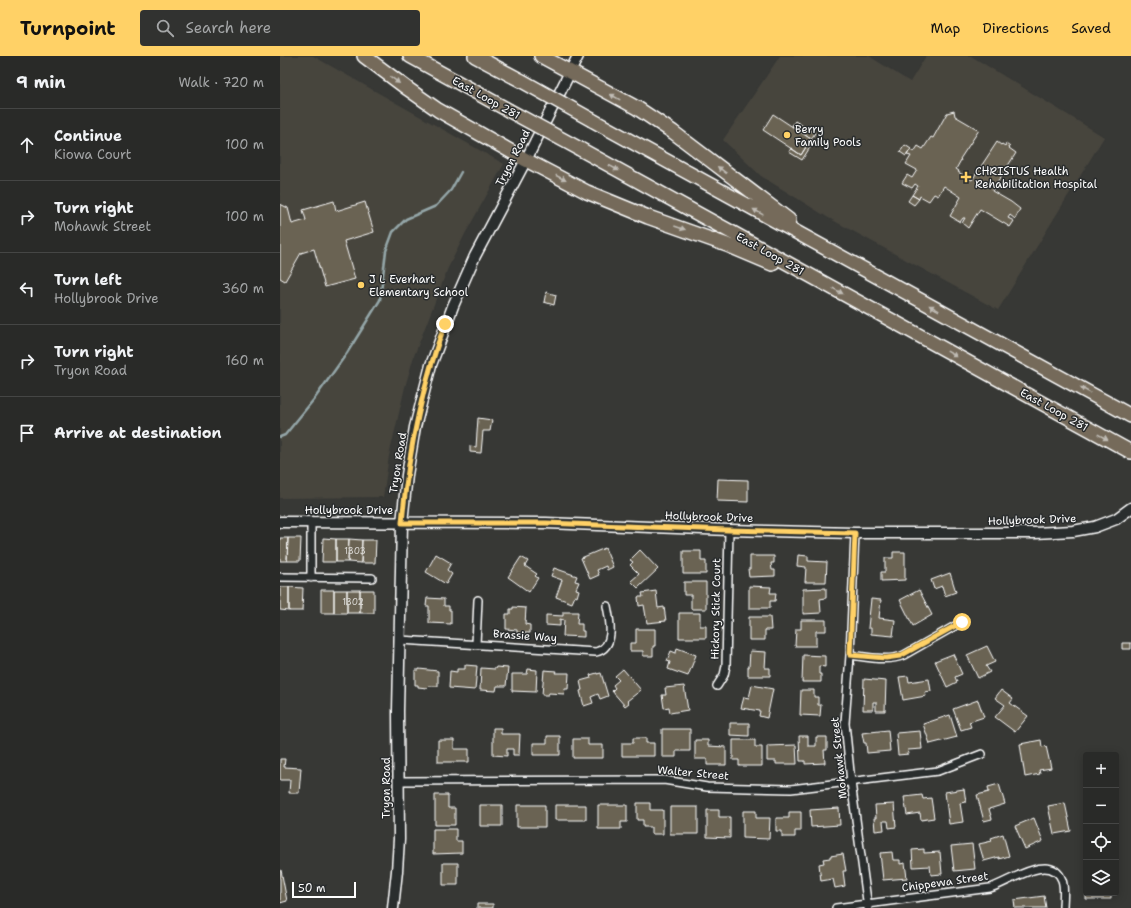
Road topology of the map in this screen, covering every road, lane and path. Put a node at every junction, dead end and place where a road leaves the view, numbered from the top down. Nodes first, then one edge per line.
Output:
1 (364, 56) edge
2 (410, 56) edge
3 (475, 56) edge
4 (541, 56) edge
5 (578, 56) edge
6 (570, 72) junction
7 (526, 160) junction
8 (832, 252) junction
9 (820, 281) junction
10 (1131, 416) edge
11 (1131, 452) edge
12 (1131, 508) edge
13 (280, 522) edge
14 (311, 522) junction
15 (402, 523) junction
16 (728, 530) junction
17 (855, 533) junction
18 (280, 577) edge
19 (311, 578) junction
20 (372, 578) dead end
21 (478, 600) dead end
22 (607, 606) dead end
23 (962, 622) dead end
24 (400, 640) junction
25 (476, 644) junction
26 (850, 655) junction
27 (717, 686) dead end
28 (982, 754) dead end
29 (398, 781) junction
30 (851, 782) junction
31 (868, 906) edge
32 (393, 908) edge
33 (836, 908) edge
34 (1063, 908) edge

1 -> 7 highway
2 -> 9 highway, East Loop 281, bridge
8 -> 3 highway, bridge
4 - 6 highway
5 - 6 street, Tryon Road
6 - 7 street, Tryon Road
8 -> 6 highway
7 -> 9 highway
7 - 15 street, Tryon Road
10 -> 8 highway
9 -> 11 highway, East Loop 281
12 - 17 street, Hollybrook Drive
13 - 14 street, Hollybrook Drive
14 - 15 street, Hollybrook Drive
14 - 19 street
15 - 16 street, Hollybrook Drive
15 - 24 street, Tryon Road
16 - 17 street, Hollybrook Drive
16 - 27 street, Hickory Stick Court
17 - 26 street, Mohawk Street
18 - 19 street
19 - 20 street
21 - 25 street
22 - 25 street, Brassie Way
23 - 26 street
24 - 25 street, Brassie Way
24 - 29 street, Tryon Road
26 - 30 street, Mohawk Street
28 - 30 street, Walter Street
29 - 30 street, Walter Street
29 - 32 street, Tryon Road
30 - 31 street, Mohawk Street
31 - 33 street, Chippewa Street
31 - 34 street, Chippewa Street

